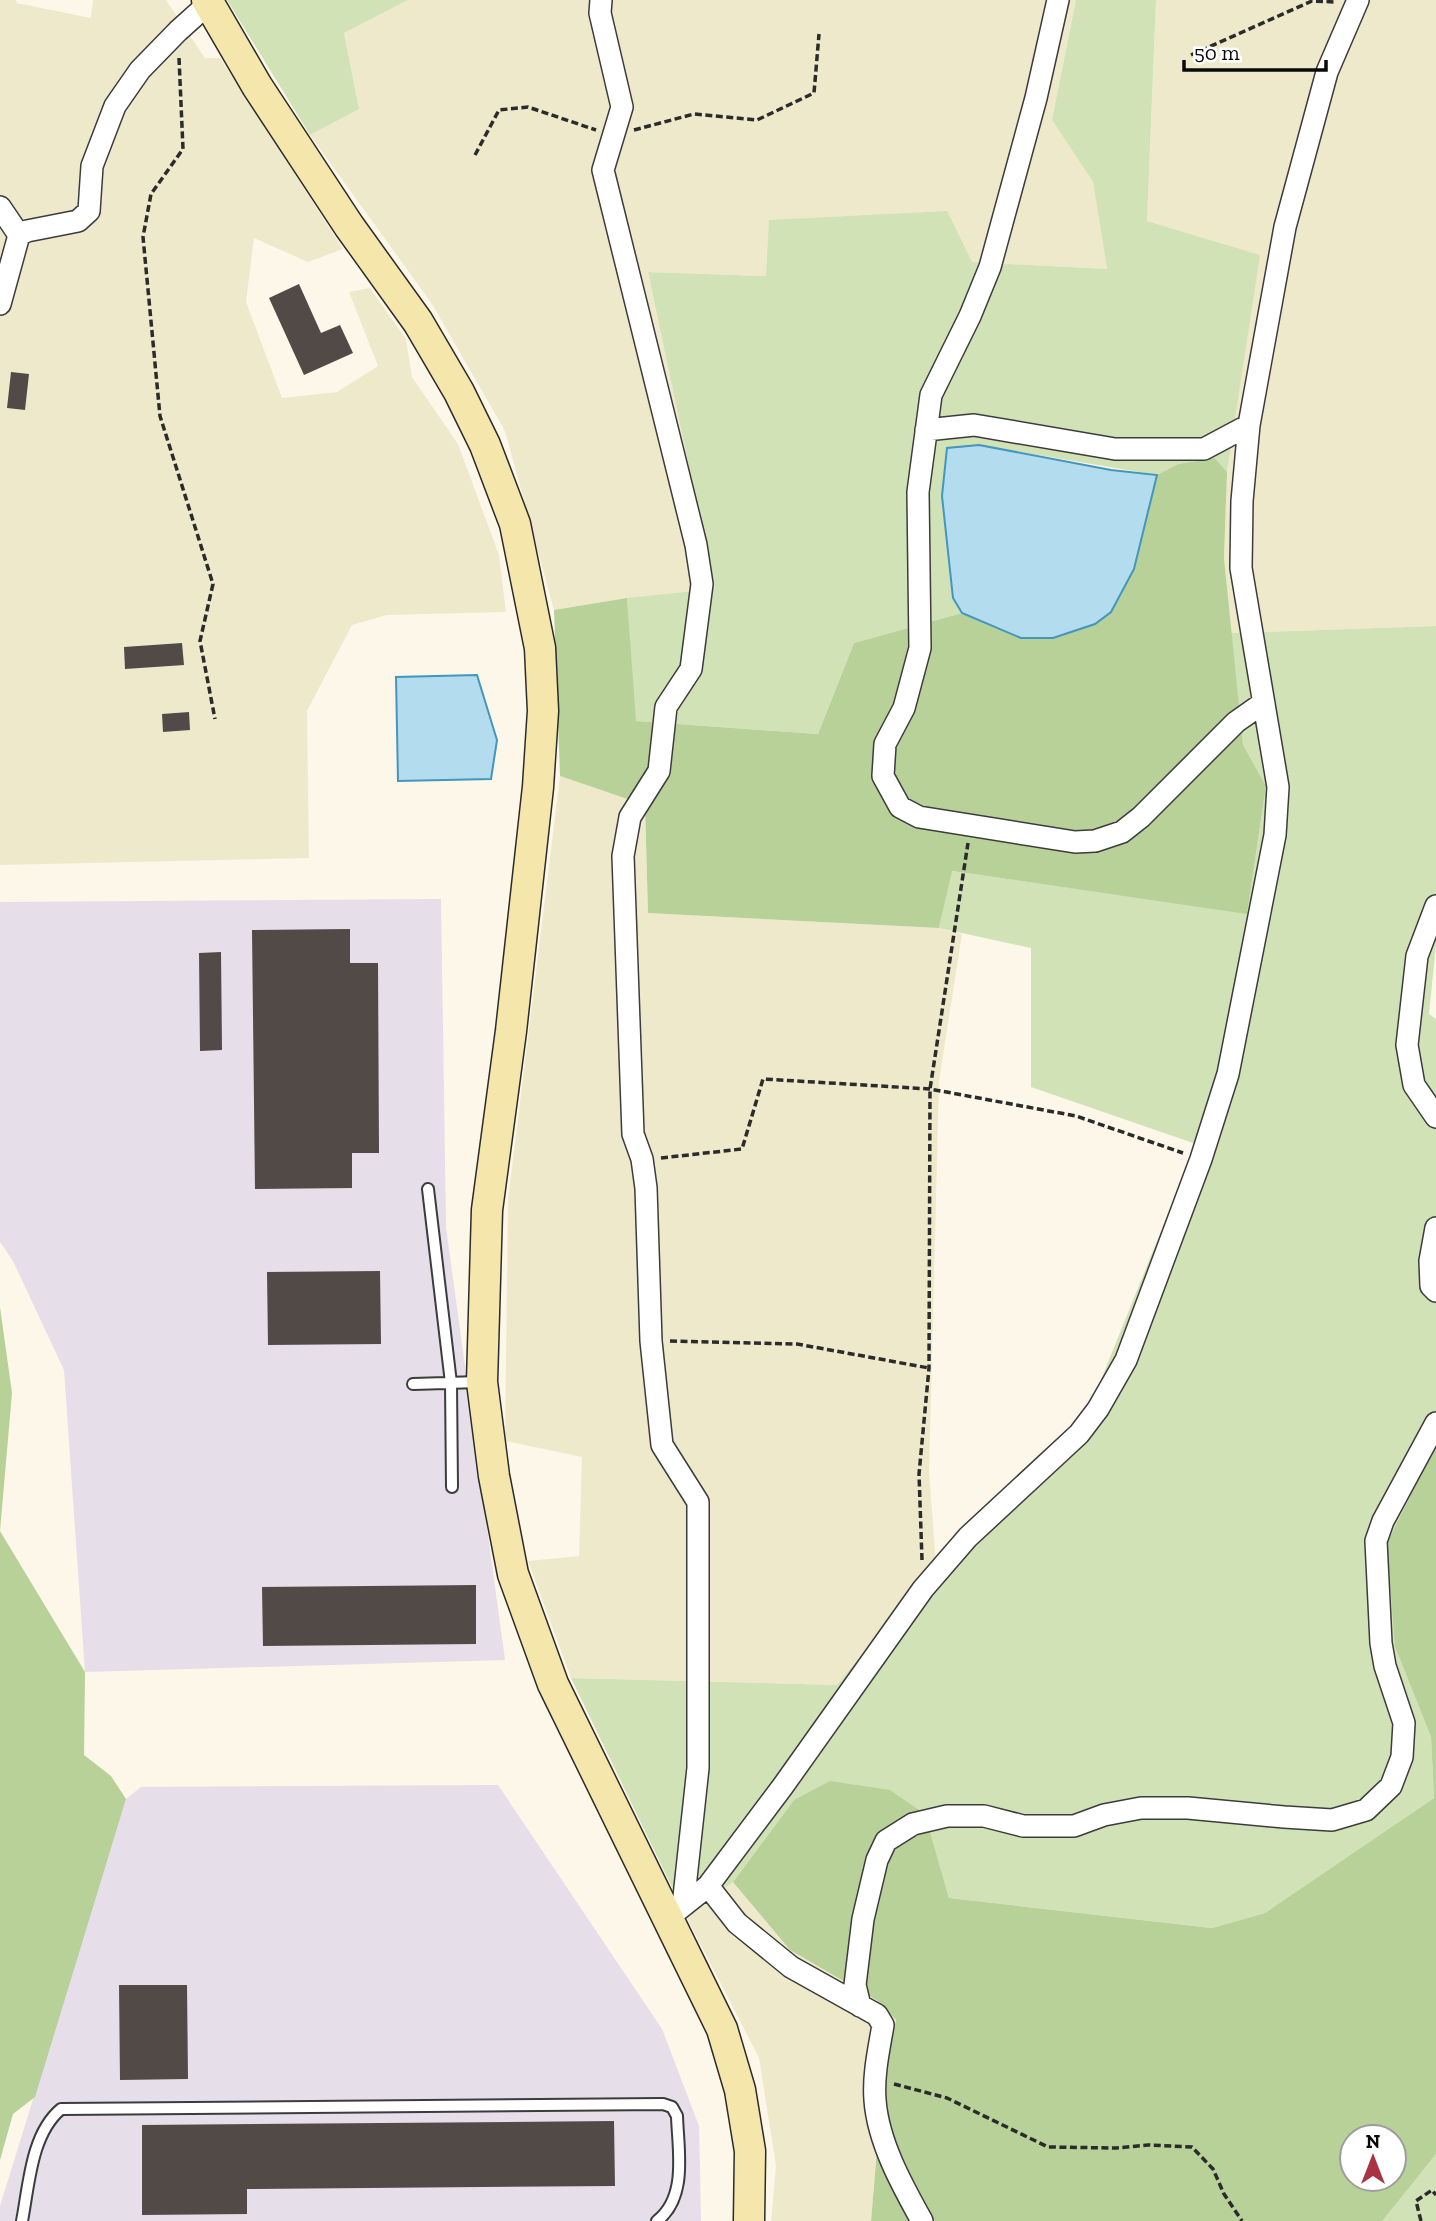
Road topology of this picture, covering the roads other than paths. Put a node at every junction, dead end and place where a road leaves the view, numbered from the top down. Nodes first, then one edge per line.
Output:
1 (601, 0) edge
2 (1058, 0) edge
3 (208, 2) edge
4 (1357, 2) edge
5 (0, 207) edge
6 (19, 235) junction
7 (0, 304) edge
8 (1249, 425) junction
9 (926, 430) junction
10 (1263, 703) junction
11 (1436, 905) edge
12 (1436, 1117) edge
13 (428, 1189) dead end
14 (1436, 1228) edge
15 (1436, 1291) edge
16 (482, 1382) junction
17 (451, 1383) junction
18 (413, 1384) dead end
19 (1436, 1423) edge
20 (452, 1487) dead end
21 (708, 1886) junction
22 (676, 1912) junction
23 (860, 2006) junction
24 (22, 2221) edge
25 (657, 2221) edge
26 (749, 2221) edge
27 (922, 2221) edge

1 - 22 street
2 - 9 street
3 - 6 street
3 - 16 street
4 - 8 street
5 - 6 street
6 - 7 street
8 - 9 street
8 - 10 street
9 - 10 street
10 - 21 street
11 - 12 street
13 - 17 lane
14 - 15 street
16 - 17 lane
16 - 22 street
17 - 18 lane
17 - 20 lane
19 - 23 street
21 - 22 street
21 - 23 street
22 - 26 street
23 - 27 street
24 - 25 lane

